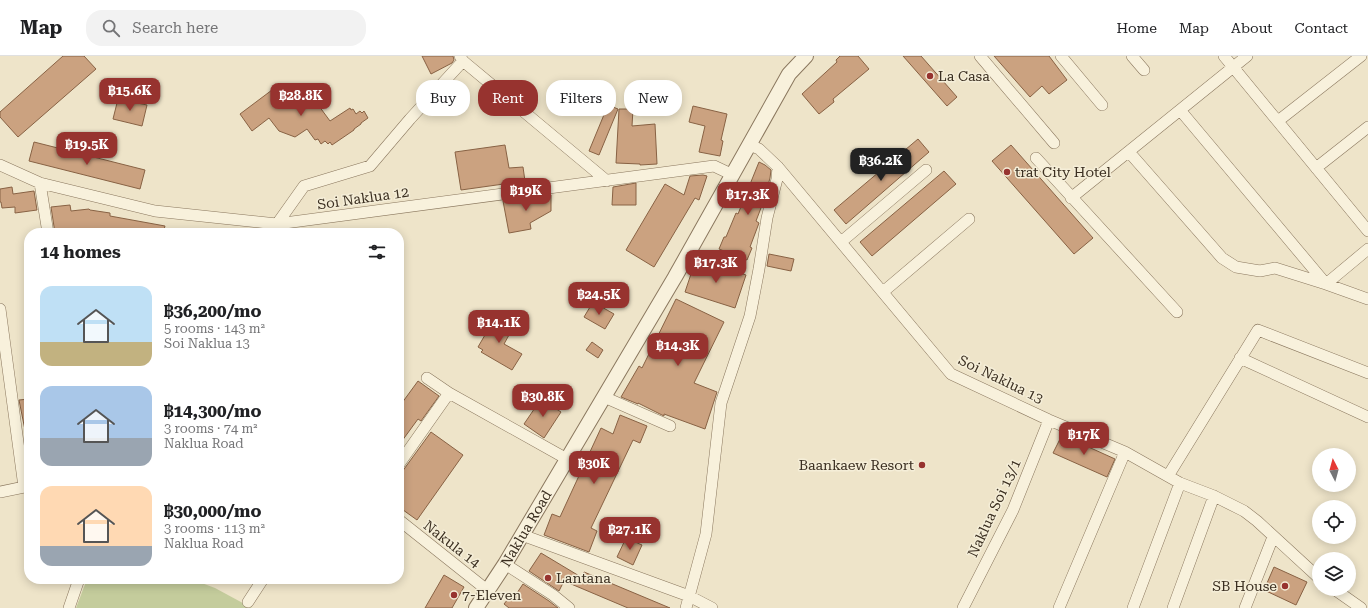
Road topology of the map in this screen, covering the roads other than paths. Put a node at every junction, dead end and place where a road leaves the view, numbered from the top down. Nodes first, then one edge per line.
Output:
1 (806, 56) edge
2 (980, 56) edge
3 (1061, 56) edge
4 (1132, 56) edge
5 (1224, 56) edge
6 (1247, 56) edge
7 (1361, 56) edge
8 (462, 59) edge
9 (1234, 67) junction
10 (1144, 70) dead end
11 (1102, 105) dead end
12 (1180, 110) junction
13 (1278, 121) junction
14 (1368, 127) edge
15 (1054, 143) dead end
16 (750, 145) junction
17 (1129, 152) junction
18 (1036, 158) dead end
19 (0, 165) edge
20 (778, 167) junction
21 (1316, 168) junction
22 (926, 170) dead end
23 (733, 175) junction
24 (607, 181) junction
25 (40, 183) junction
26 (1071, 198) junction
27 (969, 219) dead end
28 (47, 228) edge
29 (270, 228) edge
30 (278, 228) edge
31 (284, 228) edge
32 (1368, 231) edge
33 (841, 242) junction
34 (1368, 249) edge
35 (1326, 284) junction
36 (883, 292) junction
37 (1368, 299) edge
38 (0, 309) edge
39 (1177, 312) dead end
40 (1240, 358) junction
41 (1368, 373) edge
42 (427, 378) dead end
43 (449, 393) junction
44 (604, 397) junction
45 (1367, 415) edge
46 (1049, 420) junction
47 (670, 426) dead end
48 (1125, 452) junction
49 (404, 457) edge
50 (567, 459) junction
51 (24, 473) edge
52 (1168, 476) junction
53 (1180, 483) junction
54 (24, 487) edge
55 (0, 492) edge
56 (1214, 496) junction
57 (404, 524) edge
58 (522, 535) junction
59 (1274, 537) junction
60 (505, 564) junction
61 (1312, 572) edge
62 (77, 584) edge
63 (260, 584) edge
64 (487, 590) junction
65 (689, 596) junction
66 (1344, 596) edge
67 (248, 602) dead end
68 (69, 608) edge
69 (476, 608) edge
70 (569, 608) edge
71 (686, 608) edge
72 (712, 608) edge
73 (963, 608) edge
74 (1059, 608) edge
75 (1133, 608) edge
76 (1173, 608) edge
77 (1245, 608) edge
78 (1361, 608) edge

1 - 16 street, Naklua Road
2 - 15 street
3 - 11 street
4 - 10 street
5 - 9 street
6 - 9 street
7 - 13 street
8 - 24 street
8 - 30 street
9 - 12 street
9 - 13 street
12 - 17 street
12 - 35 street
13 - 21 street
14 - 21 street
16 - 20 street, Soi Naklua 13
16 - 23 street, Naklua Road
17 - 26 street
17 - 35 street
18 - 26 street
19 - 25 street, Soi Naklua 12
20 - 33 street, Soi Naklua 13
20 - 65 street
21 - 32 street
22 - 33 street
23 - 24 street, Soi Naklua 12
23 - 44 street, Naklua Road
24 - 31 street, Soi Naklua 12
25 - 28 street
25 - 29 street, Soi Naklua 12
26 - 39 street
27 - 36 street
33 - 36 street, Soi Naklua 13
34 - 35 street
35 - 37 street
36 - 46 street, Soi Naklua 13
38 - 51 street
40 - 41 street
40 - 45 street
40 - 52 street
42 - 43 street
43 - 49 street
43 - 50 street
44 - 47 street
44 - 50 street, Naklua Road
46 - 48 street, Soi Naklua 13
46 - 73 street, Naklua Soi 13/1
48 - 52 street, Soi Naklua 13
48 - 74 street
50 - 58 street, Naklua Road
52 - 53 street, Soi Naklua 13
53 - 56 street, Soi Naklua 13
53 - 75 street
54 - 55 street
56 - 59 street, Soi Naklua 13
56 - 76 street
57 - 64 street, Nakula 14
58 - 60 street, Naklua Road
58 - 65 street
59 - 61 street, Soi Naklua 13
59 - 77 street
60 - 64 street, Naklua Road
60 - 70 street
62 - 68 street
63 - 67 street
64 - 69 street, Naklua Road
65 - 71 street
65 - 72 street
66 - 78 street

